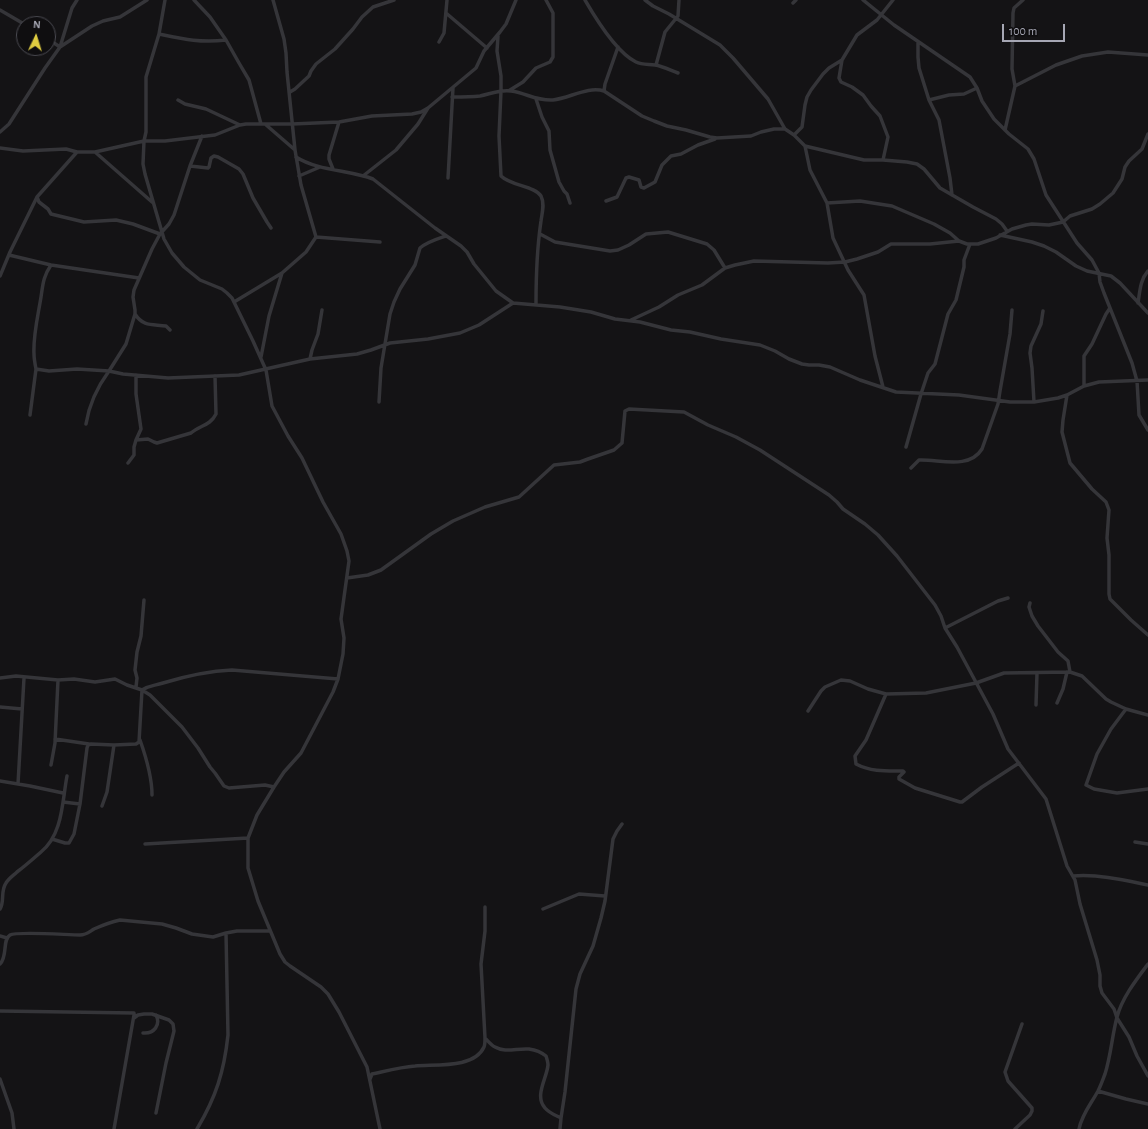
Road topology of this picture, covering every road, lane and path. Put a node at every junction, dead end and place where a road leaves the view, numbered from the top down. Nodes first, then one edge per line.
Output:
1 (77, 0) edge
2 (147, 0) edge
3 (165, 0) edge
4 (194, 0) edge
5 (273, 0) edge
6 (394, 0) edge
7 (447, 0) edge
8 (516, 0) edge
9 (546, 0) edge
10 (585, 0) edge
11 (645, 0) edge
12 (679, 0) edge
13 (863, 0) edge
14 (893, 0) edge
15 (1023, 0) edge
16 (0, 10) edge
17 (446, 13) junction
18 (881, 15) junction
19 (16, 19) edge
20 (676, 19) junction
21 (159, 34) junction
22 (498, 35) junction
23 (226, 40) junction
24 (439, 42) dead end
25 (918, 43) junction
26 (56, 45) edge
27 (60, 47) junction
28 (618, 47) junction
29 (487, 48) junction
30 (1148, 55) edge
31 (842, 60) junction
32 (656, 65) junction
33 (678, 73) dead end
34 (1015, 86) junction
35 (453, 88) junction
36 (977, 88) junction
37 (510, 90) junction
38 (501, 91) junction
39 (604, 91) junction
40 (290, 92) junction
41 (452, 97) junction
42 (536, 99) junction
43 (178, 100) dead end
44 (929, 100) junction
45 (428, 108) junction
46 (339, 122) junction
47 (263, 124) junction
48 (292, 124) junction
49 (240, 125) junction
50 (785, 129) junction
51 (1005, 130) junction
52 (0, 132) edge
53 (1148, 134) edge
54 (794, 135) junction
55 (202, 136) junction
56 (716, 138) junction
57 (144, 141) junction
58 (805, 146) junction
59 (0, 148) edge
60 (295, 150) junction
61 (78, 152) junction
62 (95, 152) junction
63 (296, 157) junction
64 (883, 160) junction
65 (190, 166) junction
66 (320, 167) junction
67 (333, 169) junction
68 (299, 176) junction
69 (363, 176) junction
70 (448, 178) dead end
71 (952, 195) junction
72 (37, 196) junction
73 (606, 201) dead end
74 (153, 203) junction
75 (570, 203) dead end
76 (827, 203) junction
77 (1062, 222) junction
78 (271, 228) dead end
79 (1007, 231) junction
80 (440, 232) junction
81 (161, 233) junction
82 (540, 234) junction
83 (1000, 235) junction
84 (446, 236) junction
85 (316, 237) junction
86 (438, 239) junction
87 (959, 241) junction
88 (380, 242) dead end
89 (970, 244) junction
90 (8, 255) junction
91 (845, 262) junction
92 (51, 265) junction
93 (725, 268) junction
94 (1148, 271) edge
95 (282, 273) junction
96 (1099, 273) junction
97 (0, 276) edge
98 (139, 278) junction
99 (234, 302) junction
100 (513, 302) junction
101 (1138, 303) junction
102 (536, 304) junction
103 (1110, 308) junction
104 (322, 310) dead end
105 (1012, 310) dead end
106 (1043, 311) dead end
107 (1148, 313) edge
108 (135, 314) junction
109 (630, 320) junction
110 (170, 330) dead end
111 (385, 344) junction
112 (261, 357) junction
113 (310, 359) junction
114 (36, 369) junction
115 (266, 370) junction
116 (109, 371) junction
117 (136, 375) junction
118 (215, 376) junction
119 (1148, 380) edge
120 (1137, 381) junction
121 (1084, 386) junction
122 (883, 387) junction
123 (921, 394) junction
124 (1067, 396) junction
125 (999, 400) junction
126 (379, 402) dead end
127 (1034, 402) junction
128 (30, 415) dead end
129 (86, 424) dead end
130 (1148, 430) edge
131 (136, 440) junction
132 (906, 447) dead end
133 (128, 464) dead end
134 (911, 468) dead end
135 (346, 578) junction
136 (1008, 598) dead end
137 (144, 600) dead end
138 (1030, 603) dead end
139 (945, 628) junction
140 (1148, 636) edge
141 (1068, 672) junction
142 (1037, 673) junction
143 (0, 678) edge
144 (24, 678) junction
145 (338, 679) junction
146 (58, 680) junction
147 (976, 683) junction
148 (136, 687) junction
149 (142, 690) junction
150 (886, 694) junction
151 (1057, 703) dead end
152 (1036, 705) dead end
153 (0, 706) edge
154 (22, 709) junction
155 (1126, 709) junction
156 (808, 712) dead end
157 (1148, 715) edge
158 (55, 739) junction
159 (140, 740) junction
160 (91, 744) junction
161 (114, 745) junction
162 (1019, 763) junction
163 (52, 765) dead end
164 (67, 776) dead end
165 (0, 781) edge
166 (18, 784) junction
167 (274, 787) junction
168 (1148, 790) edge
169 (64, 794) junction
170 (152, 795) dead end
171 (62, 802) junction
172 (80, 804) junction
173 (102, 806) dead end
174 (622, 824) dead end
175 (248, 838) junction
176 (52, 839) junction
177 (1135, 842) dead end
178 (145, 844) dead end
179 (1148, 844) edge
180 (1073, 876) junction
181 (1148, 886) edge
182 (605, 896) junction
183 (485, 907) dead end
184 (0, 909) edge
185 (543, 909) dead end
186 (270, 931) junction
187 (226, 933) junction
188 (0, 936) edge
189 (7, 938) junction
190 (0, 964) edge
191 (1148, 964) edge
192 (0, 1011) edge
193 (156, 1015) junction
194 (134, 1018) junction
195 (1117, 1018) junction
196 (1022, 1024) dead end
197 (143, 1033) dead end
198 (485, 1038) junction
199 (1148, 1076) edge
200 (0, 1079) edge
201 (370, 1080) junction
202 (1098, 1090) junction
203 (1148, 1104) edge
204 (156, 1114) dead end
205 (561, 1118) junction
206 (14, 1129) edge
207 (114, 1129) edge
208 (197, 1129) edge
209 (380, 1129) edge
210 (560, 1129) edge
211 (1015, 1129) edge
212 (1079, 1129) edge

1 - 27 street
2 - 27 street
3 - 21 street
4 - 23 street
5 - 40 street
6 - 40 street
7 - 17 street
8 - 22 street
9 - 37 street
10 - 28 street
11 - 20 street
12 - 20 street
13 - 18 street
14 - 18 street
15 - 34 street
16 - 19 street
17 - 24 street
17 - 29 street
18 - 25 street
18 - 31 street
20 - 32 street
20 - 50 street
21 - 23 street
21 - 57 street
22 - 29 street
22 - 38 street
23 - 47 street
25 - 36 street
25 - 44 street
26 - 27 street
27 - 52 street
28 - 32 street
28 - 39 street
29 - 35 street
30 - 34 street
31 - 54 street
31 - 64 street
32 - 33 street
34 - 51 street
35 - 41 street
35 - 45 street
36 - 44 street
36 - 51 street
37 - 38 street
37 - 42 street
38 - 41 street
38 - 82 street
39 - 42 street
39 - 56 street
40 - 48 street
41 - 70 street
42 - 75 street
43 - 49 street
44 - 71 street
45 - 46 street
45 - 69 street
46 - 48 street
46 - 67 street
47 - 48 street
47 - 49 street
47 - 60 street
48 - 60 street
49 - 55 street
50 - 54 street
50 - 56 street
51 - 77 street
53 - 77 street
54 - 58 street
55 - 57 street
55 - 65 street
56 - 73 street
57 - 62 street
57 - 74 street
58 - 64 street
58 - 76 street
59 - 61 street
60 - 63 street
61 - 62 street
61 - 72 street
62 - 74 street
63 - 66 street
63 - 68 street
64 - 71 street
65 - 78 street
65 - 81 street
66 - 67 street
66 - 68 street
67 - 69 street
68 - 85 street
69 - 80 street
71 - 79 street
72 - 81 street
72 - 90 street
74 - 81 street
76 - 87 street
76 - 91 street
77 - 79 street
77 - 96 street
79 - 83 street
80 - 84 street
80 - 86 street
81 - 98 street
81 - 99 street
82 - 93 street
82 - 102 street
83 - 89 street
83 - 96 street
84 - 86 street
84 - 100 street
85 - 88 street
85 - 95 street
86 - 111 street
87 - 89 street
87 - 91 street
89 - 123 street
90 - 92 street
90 - 97 street
91 - 93 street
91 - 122 street
92 - 98 street
92 - 114 street
93 - 109 street
94 - 101 street
95 - 99 street
95 - 112 street
96 - 101 street
96 - 103 street
98 - 108 street
99 - 112 street
100 - 102 street
100 - 111 street
101 - 107 street
102 - 109 street
103 - 120 street
103 - 121 street
104 - 113 street
105 - 125 street
106 - 127 street
108 - 110 street
108 - 116 street
109 - 122 street
111 - 113 street
111 - 126 street
112 - 115 street
113 - 115 street
114 - 116 street
114 - 128 street
115 - 118 street
115 - 135 street
116 - 117 street
116 - 129 street
117 - 118 street
117 - 131 street
118 - 131 street
119 - 120 street
120 - 121 street
120 - 130 street
121 - 124 street
122 - 123 street
123 - 125 street
123 - 132 street
124 - 127 street
124 - 140 street
125 - 127 street
125 - 134 street
131 - 133 street
135 - 139 street
135 - 145 street
136 - 139 street
137 - 148 street
138 - 141 street
139 - 147 street
141 - 142 street
141 - 151 street
141 - 155 street
142 - 147 street
142 - 152 street
143 - 144 street
144 - 146 street
144 - 154 street
145 - 149 street
145 - 167 street
146 - 148 street
146 - 158 street
147 - 150 street
147 - 162 street
148 - 149 street
149 - 159 street
149 - 167 street
150 - 156 street
150 - 162 street
153 - 154 street
154 - 166 street
155 - 157 street
155 - 168 street
158 - 160 street
158 - 163 street
159 - 161 street
159 - 170 street
160 - 161 street
160 - 172 street
161 - 173 street
162 - 180 street
164 - 169 street
165 - 166 street
166 - 169 street
167 - 175 street
169 - 171 street
171 - 172 street
171 - 176 street
172 - 176 street
174 - 182 street
175 - 178 street
175 - 186 street
176 - 184 street
177 - 179 street
180 - 181 street
180 - 195 street
182 - 185 street
182 - 205 street
183 - 198 street
186 - 187 street
186 - 201 street
187 - 189 street
187 - 208 street
188 - 189 street
189 - 190 street
191 - 195 street
192 - 194 street
193 - 194 street
193 - 197 street
193 - 204 street
194 - 207 street
195 - 199 street
195 - 202 street
196 - 211 street
198 - 201 street
198 - 205 street
200 - 206 street
201 - 209 street
202 - 203 street
202 - 212 street
205 - 210 street

